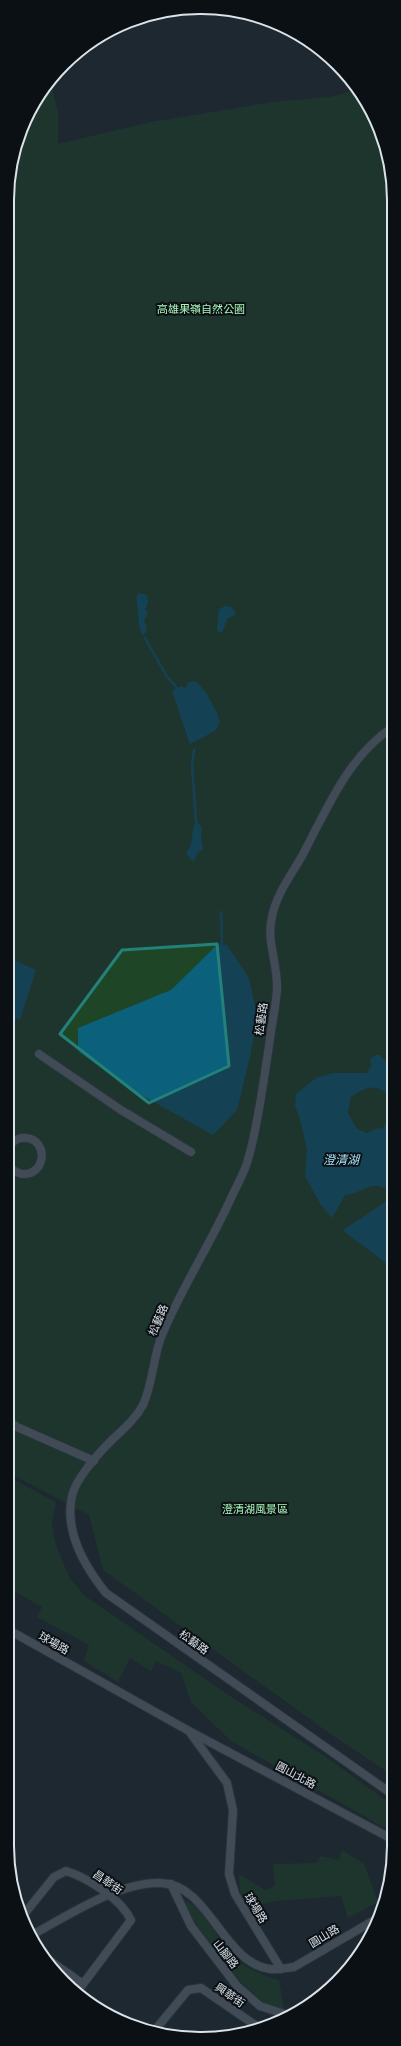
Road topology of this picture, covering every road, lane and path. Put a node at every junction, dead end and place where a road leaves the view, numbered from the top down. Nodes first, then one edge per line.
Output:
1 (387, 732) edge
2 (39, 1054) dead end
3 (14, 1140) edge
4 (190, 1152) dead end
5 (14, 1171) edge
6 (14, 1425) edge
7 (119, 1435) junction
8 (94, 1461) junction
9 (80, 1480) junction
10 (14, 1633) edge
11 (189, 1731) junction
12 (387, 1790) edge
13 (387, 1836) edge
14 (171, 1884) junction
15 (109, 1894) junction
16 (26, 1912) edge
17 (371, 1922) edge
18 (35, 1932) edge
19 (60, 1967) edge
20 (281, 1969) junction
21 (83, 1984) junction
22 (80, 1988) edge
23 (282, 2014) edge
24 (254, 2024) edge
25 (158, 2027) edge

1 - 7 street, 松藝路
2 - 4 street
3 - 5 street
6 - 8 street
7 - 8 street, 松藝路
7 - 9 street
8 - 9 street, 松藝路
9 - 12 street, 松藝路
10 - 11 street, 球場路
11 - 13 street, 圓山北路
11 - 20 street, 球場路
14 - 15 street
14 - 20 street
14 - 23 street, 山腳路
15 - 16 street, 昌華街
15 - 18 street
15 - 21 street, 昌華街
17 - 20 street, 圓山路
19 - 21 street
21 - 22 street, 昌華街
24 - 25 street, 興華街

